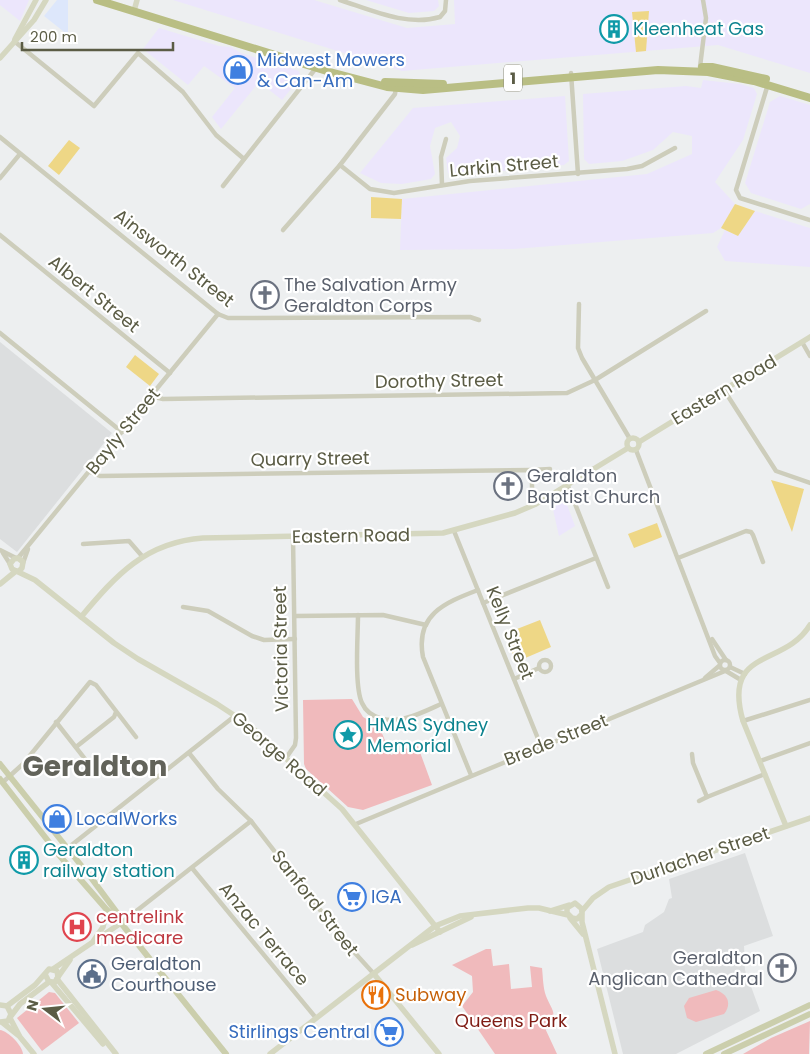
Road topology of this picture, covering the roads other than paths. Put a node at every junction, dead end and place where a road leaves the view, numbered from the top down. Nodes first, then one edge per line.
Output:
1 (36, 0) edge
2 (46, 0) edge
3 (97, 0) edge
4 (138, 0) edge
5 (340, 0) edge
6 (446, 0) edge
7 (703, 0) edge
8 (134, 11) junction
9 (14, 41) junction
10 (0, 58) edge
11 (317, 66) junction
12 (700, 67) junction
13 (571, 75) junction
14 (768, 82) junction
15 (396, 86) junction
16 (810, 93) edge
17 (810, 98) edge
18 (0, 137) edge
19 (446, 139) dead end
20 (675, 148) dead end
21 (20, 154) junction
22 (244, 159) junction
23 (340, 165) junction
24 (578, 174) junction
25 (0, 178) edge
26 (442, 185) junction
27 (222, 186) dead end
28 (810, 220) edge
29 (283, 230) dead end
30 (0, 235) edge
31 (579, 304) dead end
32 (706, 311) dead end
33 (218, 314) junction
34 (479, 320) dead end
35 (0, 333) edge
36 (810, 338) edge
37 (802, 342) junction
38 (810, 356) edge
39 (170, 373) junction
40 (595, 380) junction
41 (724, 390) junction
42 (151, 396) junction
43 (122, 432) junction
44 (630, 439) junction
45 (638, 442) junction
46 (628, 448) junction
47 (636, 450) junction
48 (550, 469) dead end
49 (532, 470) junction
50 (90, 472) junction
51 (810, 483) edge
52 (568, 486) junction
53 (536, 504) junction
54 (454, 531) junction
55 (293, 537) junction
56 (83, 544) dead end
57 (28, 548) junction
58 (2, 552) edge
59 (142, 556) junction
60 (17, 558) junction
61 (596, 558) junction
62 (678, 558) junction
63 (763, 562) dead end
64 (23, 564) junction
65 (10, 565) junction
66 (17, 571) junction
67 (36, 580) junction
68 (2, 582) edge
69 (608, 587) dead end
70 (478, 590) junction
71 (483, 603) junction
72 (183, 607) dead end
73 (358, 615) junction
74 (295, 616) junction
75 (81, 617) junction
76 (426, 624) junction
77 (810, 625) edge
78 (707, 632) junction
79 (807, 635) edge
80 (295, 639) junction
81 (726, 660) junction
82 (720, 664) junction
83 (539, 668) dead end
84 (727, 669) junction
85 (745, 674) junction
86 (514, 679) junction
87 (702, 680) junction
88 (741, 680) junction
89 (810, 700) edge
90 (441, 704) junction
91 (116, 712) junction
92 (236, 715) junction
93 (743, 721) junction
94 (56, 722) junction
95 (136, 737) dead end
96 (810, 744) edge
97 (541, 746) junction
98 (76, 747) junction
99 (189, 753) junction
100 (692, 754) dead end
101 (286, 758) junction
102 (760, 761) junction
103 (0, 764) edge
104 (96, 773) dead end
105 (765, 774) junction
106 (471, 775) junction
107 (10, 776) junction
108 (1, 781) edge
109 (707, 798) junction
110 (699, 801) dead end
111 (810, 818) edge
112 (251, 822) junction
113 (356, 824) junction
114 (786, 826) junction
115 (66, 849) junction
116 (59, 855) junction
117 (192, 868) junction
118 (593, 898) junction
119 (570, 904) junction
120 (577, 904) junction
121 (107, 910) junction
122 (550, 911) junction
123 (582, 912) junction
124 (475, 915) junction
125 (569, 916) junction
126 (121, 922) junction
127 (435, 926) junction
128 (440, 932) junction
129 (586, 938) junction
130 (89, 946) junction
131 (408, 947) junction
132 (72, 958) junction
133 (53, 969) junction
134 (45, 974) junction
135 (374, 974) junction
136 (58, 978) junction
137 (50, 982) junction
138 (2, 1005) edge
139 (808, 1005) edge
140 (810, 1014) edge
141 (11, 1017) junction
142 (316, 1018) junction
143 (776, 1019) junction
144 (1, 1022) edge
145 (779, 1027) junction
146 (20, 1037) junction
147 (34, 1054) edge
148 (111, 1054) edge
149 (116, 1054) edge
150 (226, 1054) edge
151 (270, 1054) edge
152 (439, 1054) edge
153 (615, 1054) edge
154 (706, 1054) edge
155 (724, 1054) edge

1 - 9 street
2 - 9 street
3 - 8 highway, 1
4 - 8 street
5 - 6 street
7 - 12 street
8 - 11 highway, 1
9 - 10 street
9 - 22 street
11 - 15 highway, 1
11 - 22 street
12 - 13 highway, 1
12 - 14 highway, 1
13 - 14 highway, 1
13 - 15 highway, 1
13 - 24 street
14 - 16 highway, 1
14 - 17 highway, 1
14 - 28 street
15 - 23 street
18 - 21 street, Ainsworth Street
19 - 26 street
20 - 24 street, Larkin Street
21 - 25 street
21 - 33 street, Ainsworth Street
22 - 27 street
23 - 26 street, Larkin Street
23 - 29 street
24 - 26 street, Larkin Street
30 - 39 street, Albert Street
31 - 40 street
32 - 40 street, Dorothy Street
33 - 34 street, Ainsworth Street
33 - 39 street, Bayly Street
35 - 43 street
36 - 37 street, Eastern Road
37 - 38 street
37 - 41 street, Eastern Road
39 - 42 street, Bayly Street
40 - 42 street, Dorothy Street
40 - 44 street
41 - 45 street, Eastern Road
41 - 51 street
42 - 43 street, Bayly Street
43 - 50 street, Bayly Street
44 - 45 street
44 - 46 street
45 - 47 street
46 - 47 street
46 - 52 street, Eastern Road
47 - 62 street
48 - 49 street, Quarry Street
49 - 50 street, Quarry Street
49 - 53 street
50 - 57 street, Bayly Street
52 - 53 street, Eastern Road
52 - 61 street
53 - 54 street, Eastern Road
54 - 55 street, Eastern Road
54 - 70 street, Kelly Street
55 - 59 street, Eastern Road
55 - 74 street, Victoria Street
56 - 59 street
57 - 60 street, Bayly Street
57 - 64 street, Bayly Street
58 - 60 street
58 - 65 street
59 - 75 street, Eastern Road
60 - 64 street, George Road
60 - 65 street
61 - 69 street
61 - 71 street
62 - 63 street
62 - 78 street
64 - 66 street
64 - 67 street, George Road
65 - 66 street, George Road
65 - 68 street
66 - 67 street, George Road
66 - 68 street
67 - 75 street, George Road
70 - 71 street, Kelly Street
70 - 76 street
71 - 86 street, Kelly Street
72 - 80 street
73 - 74 street
73 - 76 street
73 - 90 street
74 - 80 street, Victoria Street
75 - 92 street, George Road
76 - 90 street
77 - 79 street
78 - 81 street
78 - 82 street
79 - 85 street
80 - 101 street, Victoria Street
81 - 82 street, Brede Street
81 - 84 street
82 - 84 street
82 - 87 street, Brede Street
83 - 86 street
84 - 85 street
84 - 87 street, Brede Street
84 - 88 street
85 - 88 street
86 - 97 street, Kelly Street
87 - 97 street, Brede Street
88 - 93 street
89 - 93 street
90 - 106 street
91 - 94 street
91 - 95 street
91 - 98 street
92 - 99 street
92 - 101 street, George Road
93 - 102 street
94 - 98 street
94 - 107 street
96 - 102 street
97 - 106 street, Brede Street
98 - 104 street
99 - 112 street, Sanford Street
99 - 115 street
100 - 109 street
101 - 113 street, George Road
102 - 105 street
103 - 107 main road
105 - 109 street
105 - 114 street
106 - 113 street, Brede Street
107 - 108 street
107 - 115 main road
108 - 116 main road
109 - 110 street
111 - 114 street, Durlacher Street
112 - 117 street
112 - 135 street, Sanford Street
113 - 127 street, George Road
114 - 118 street, Durlacher Street
115 - 116 street
115 - 126 main road
116 - 121 main road
117 - 126 street
117 - 142 street, Anzac Terrace
118 - 120 street, Durlacher Street
118 - 123 street, Durlacher Street
119 - 120 street
119 - 122 street
119 - 125 street
120 - 123 street
121 - 126 main road
121 - 130 street
122 - 124 street
122 - 125 street
123 - 125 street
123 - 129 street
124 - 127 street
124 - 128 street
125 - 129 street
126 - 130 street
126 - 150 main road
127 - 128 street, George Road
127 - 131 street
128 - 131 street
129 - 153 street
130 - 132 street
131 - 135 street
132 - 133 street
132 - 136 street
133 - 134 street
133 - 136 street
134 - 137 street
134 - 138 street
135 - 142 street
135 - 152 street, Sanford Street
136 - 137 street
136 - 149 street
137 - 141 street
137 - 148 street
138 - 141 street
139 - 143 main road
140 - 145 main road
141 - 144 street
141 - 146 street
142 - 151 street
143 - 145 main road
143 - 154 main road
144 - 146 street
145 - 155 main road
146 - 147 street

